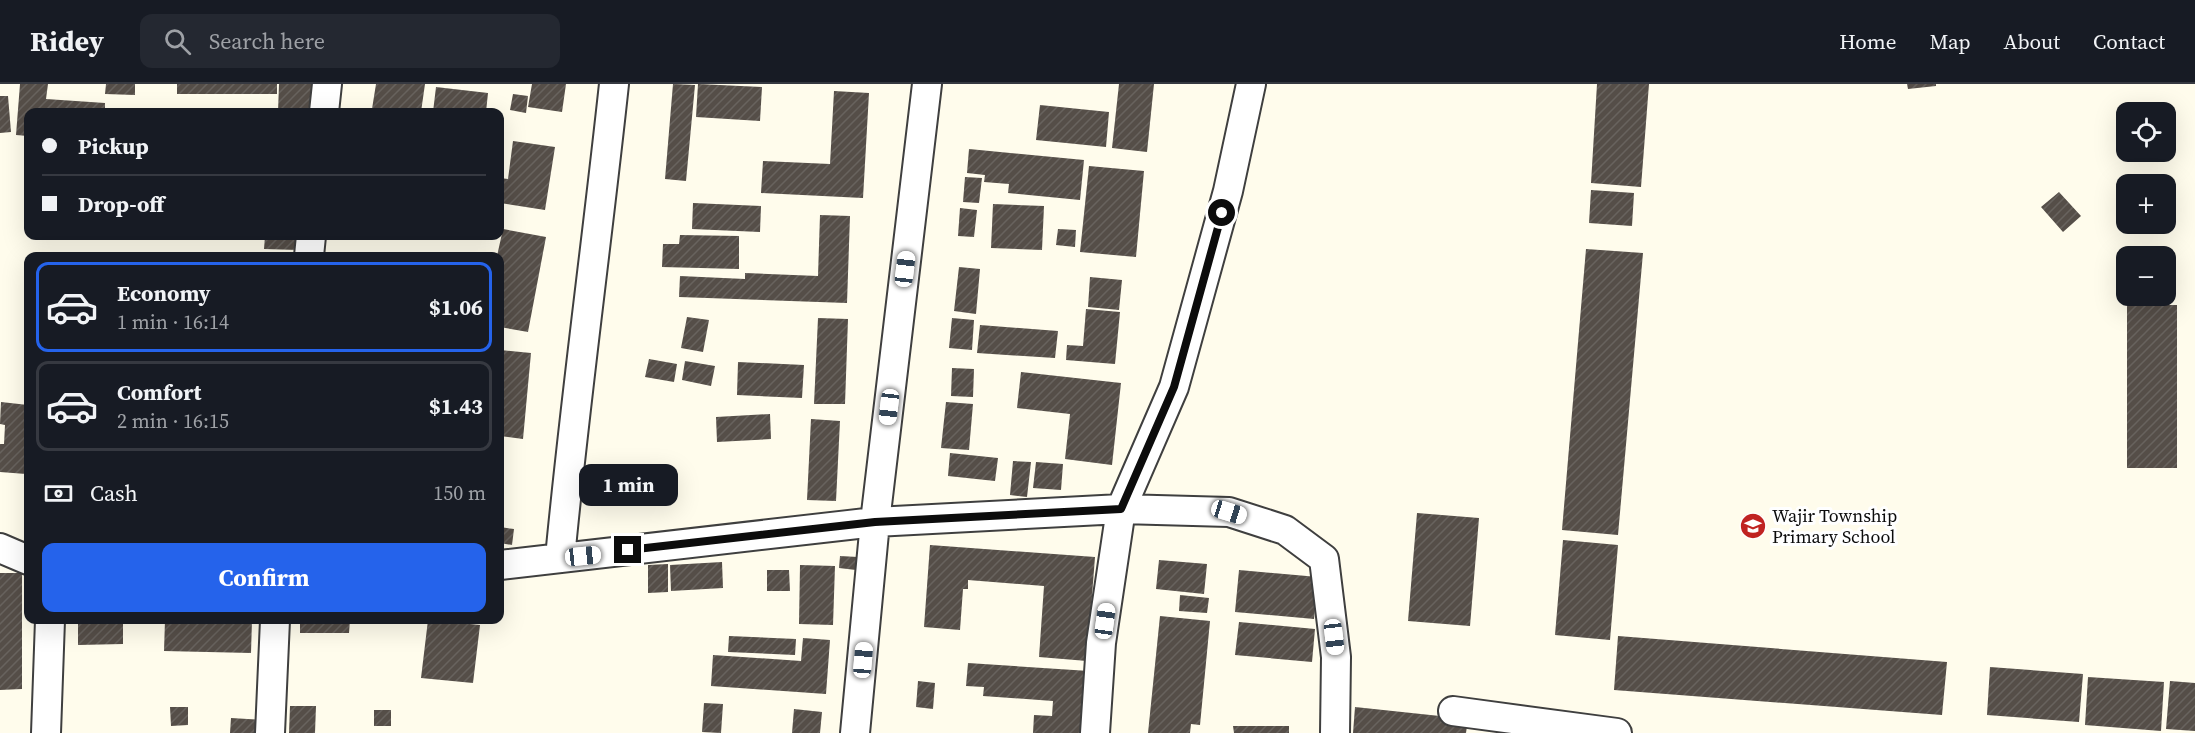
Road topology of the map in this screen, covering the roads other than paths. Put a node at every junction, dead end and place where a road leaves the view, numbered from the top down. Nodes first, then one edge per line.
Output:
1 (327, 84) edge
2 (614, 84) edge
3 (927, 84) edge
4 (1251, 84) edge
5 (324, 108) edge
6 (1121, 509) junction
7 (875, 522) junction
8 (0, 548) edge
9 (24, 558) edge
10 (560, 558) junction
11 (504, 565) edge
12 (50, 624) edge
13 (274, 624) edge
14 (1453, 711) dead end
15 (46, 733) edge
16 (270, 733) edge
17 (855, 733) edge
18 (1095, 733) edge
19 (1335, 733) edge
20 (1617, 733) edge

1 - 5 street
2 - 10 street
3 - 7 street
4 - 6 street
6 - 7 street
6 - 18 street
6 - 19 street
7 - 10 street
7 - 17 street
8 - 9 street
10 - 11 street
12 - 15 street
13 - 16 street
14 - 20 street

